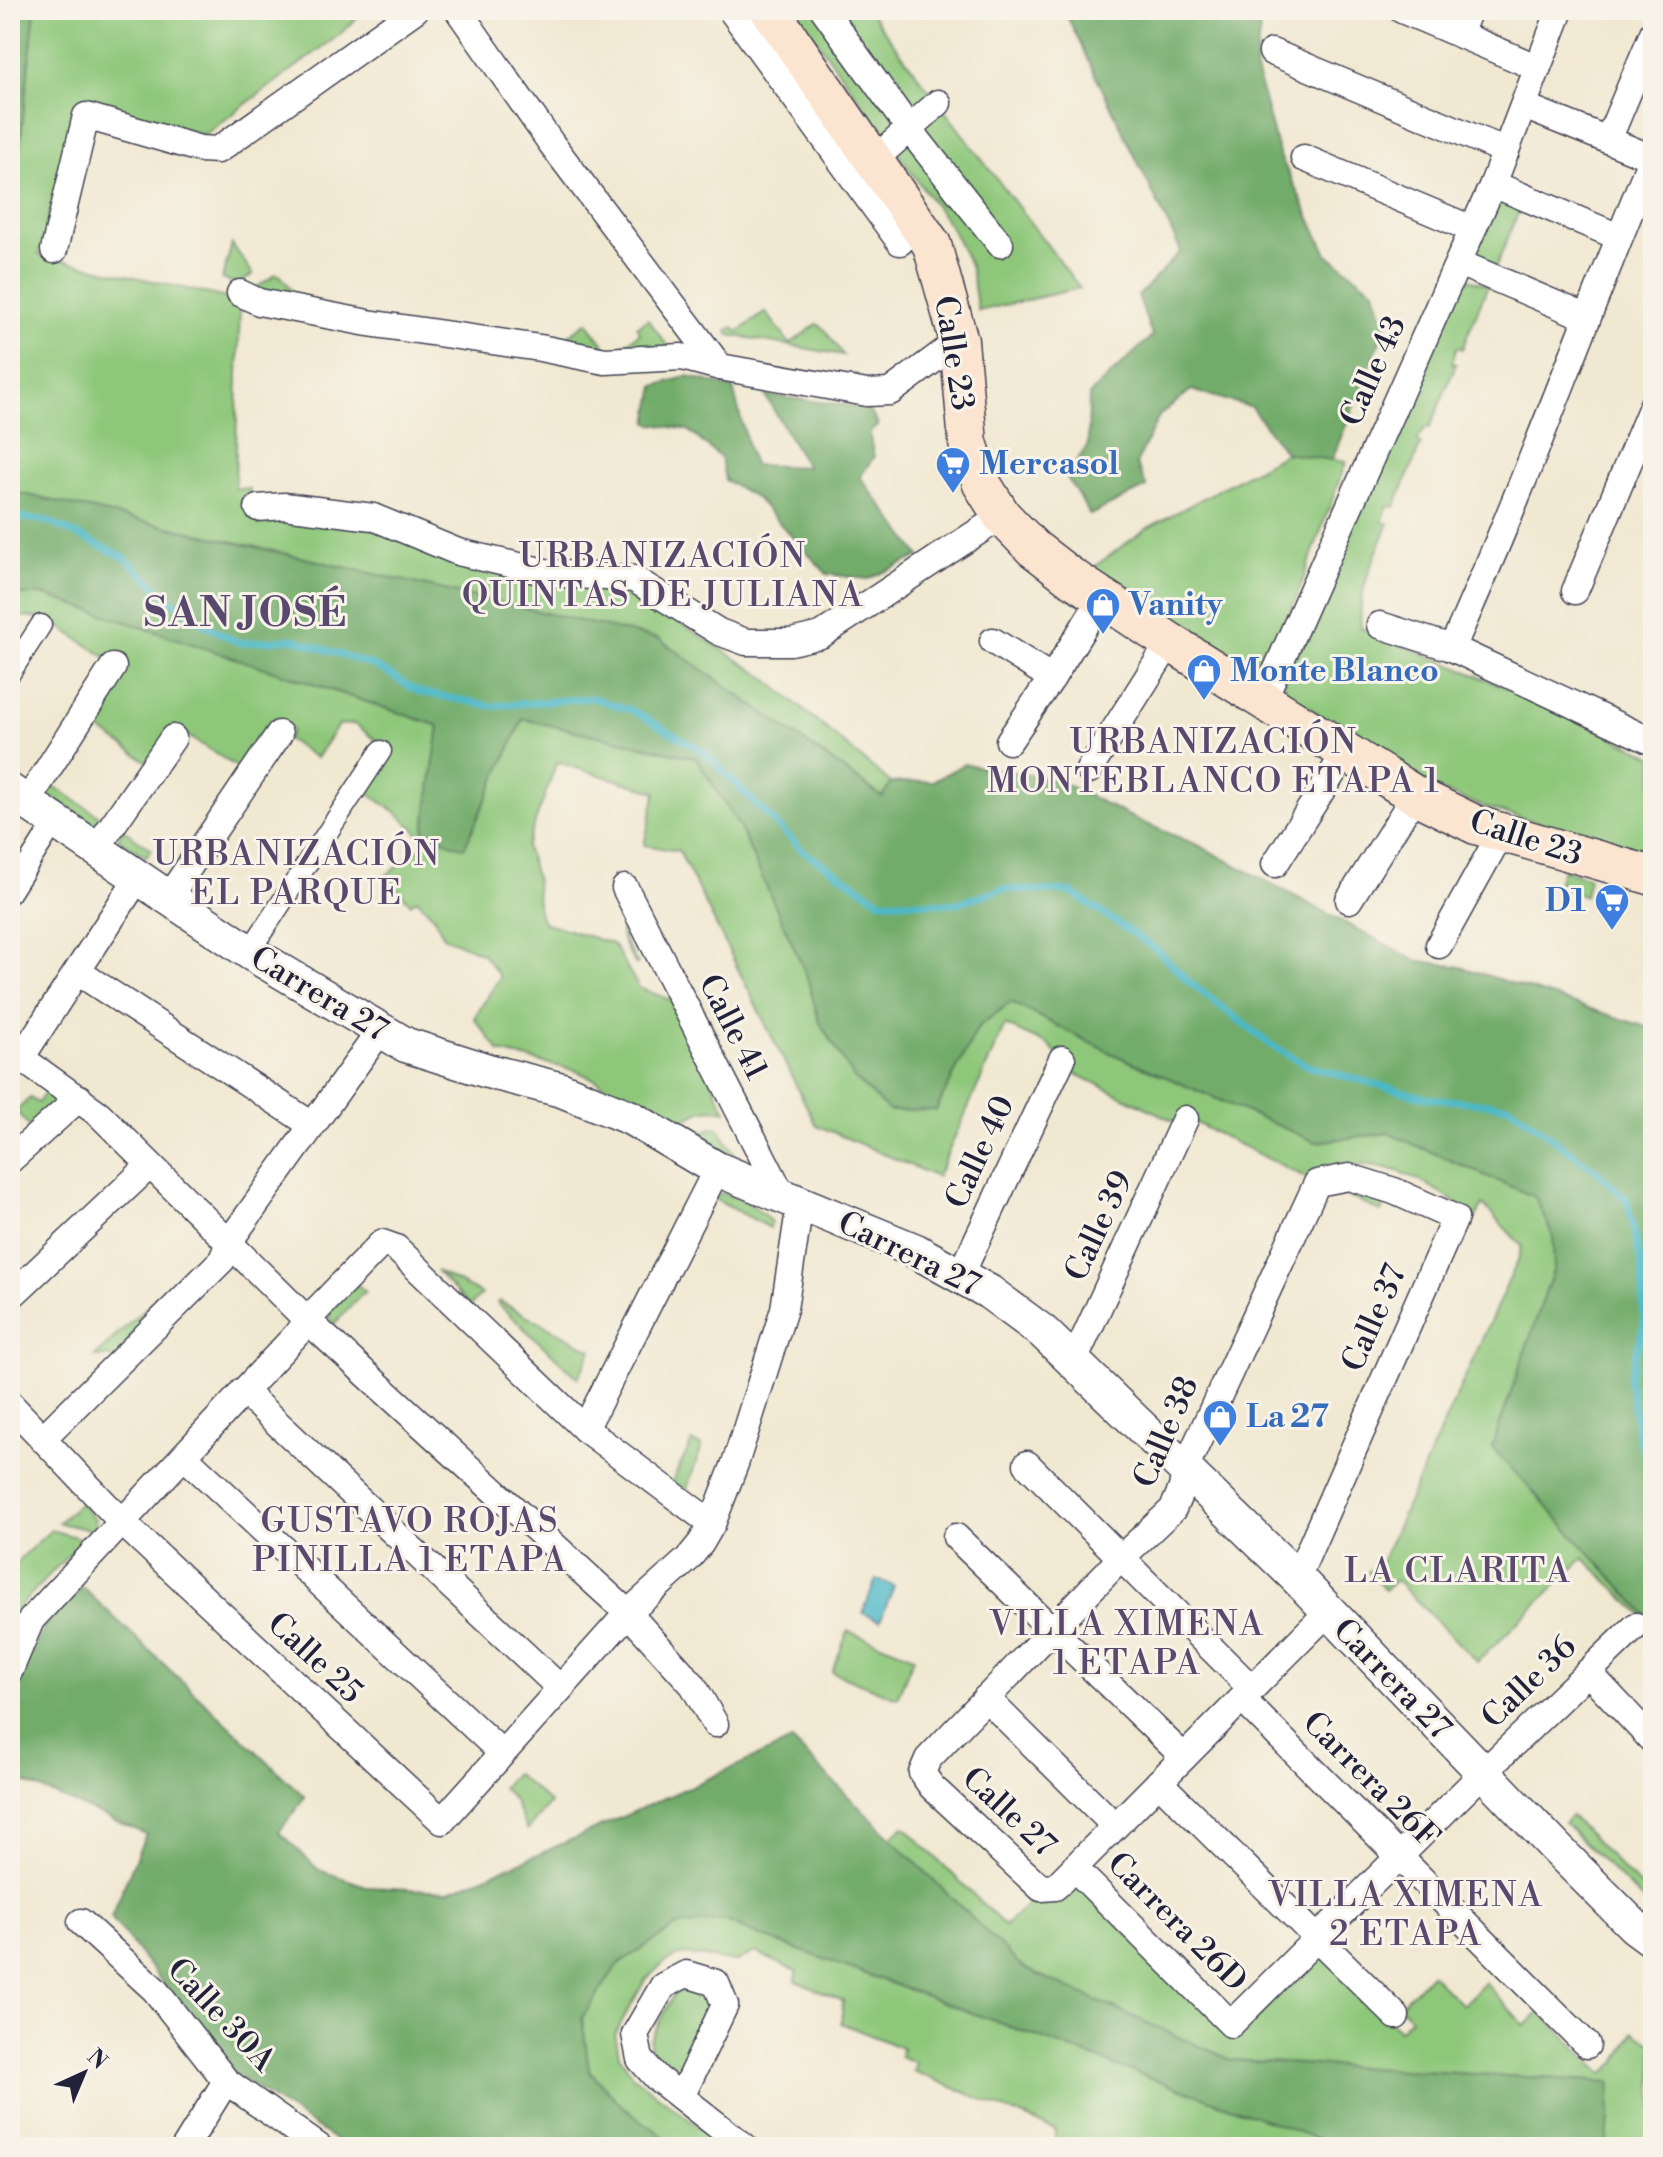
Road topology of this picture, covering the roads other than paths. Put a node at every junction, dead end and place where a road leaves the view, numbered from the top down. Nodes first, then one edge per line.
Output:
1 (415, 10) edge
2 (458, 10) edge
3 (731, 10) edge
4 (770, 10) edge
5 (824, 10) edge
6 (1402, 10) edge
7 (1560, 10) edge
8 (1464, 22) edge
9 (1653, 33) edge
10 (1272, 52) dead end
11 (1536, 67) junction
12 (938, 103) dead end
13 (1524, 106) junction
14 (910, 130) junction
15 (1608, 140) junction
16 (1506, 151) junction
17 (1652, 157) edge
18 (1304, 158) dead end
19 (874, 160) junction
20 (1493, 184) junction
21 (1644, 203) edge
22 (1472, 229) junction
23 (1619, 237) junction
24 (900, 242) dead end
25 (1000, 244) dead end
26 (54, 250) dead end
27 (1459, 263) junction
28 (240, 293) dead end
29 (1586, 317) junction
30 (959, 341) junction
31 (720, 367) junction
32 (1653, 404) edge
33 (258, 508) dead end
34 (1002, 516) junction
35 (1575, 591) dead end
36 (1103, 596) junction
37 (41, 625) dead end
38 (1380, 625) dead end
39 (993, 641) dead end
40 (1170, 642) junction
41 (1452, 648) junction
42 (113, 667) dead end
43 (10, 673) edge
44 (1052, 678) junction
45 (1264, 698) junction
46 (279, 734) dead end
47 (173, 738) dead end
48 (1009, 741) dead end
49 (1653, 742) edge
50 (381, 751) dead end
51 (1346, 752) junction
52 (1089, 770) dead end
53 (1415, 795) junction
54 (19, 797) edge
55 (56, 820) junction
56 (1501, 833) junction
57 (96, 849) junction
58 (1275, 864) dead end
59 (1653, 876) edge
60 (137, 879) junction
61 (625, 888) dead end
62 (10, 893) edge
63 (168, 898) junction
64 (1349, 900) dead end
65 (1439, 945) dead end
66 (249, 952) junction
67 (78, 972) junction
68 (380, 1031) junction
69 (16, 1054) edge
70 (1062, 1059) dead end
71 (79, 1098) junction
72 (1185, 1119) dead end
73 (312, 1125) junction
74 (10, 1160) edge
75 (149, 1166) junction
76 (717, 1169) junction
77 (1317, 1183) joint
78 (792, 1200) junction
79 (229, 1242) junction
80 (961, 1274) junction
81 (10, 1297) edge
82 (307, 1320) junction
83 (1074, 1361) junction
84 (243, 1391) junction
85 (14, 1415) edge
86 (585, 1429) junction
87 (42, 1439) junction
88 (184, 1456) junction
89 (1027, 1464) dead end
90 (1185, 1469) junction
91 (123, 1523) junction
92 (712, 1524) junction
93 (956, 1537) dead end
94 (1120, 1559) junction
95 (1297, 1578) junction
96 (1328, 1612) junction
97 (628, 1613) junction
98 (1636, 1626) dead end
99 (1053, 1628) junction
100 (10, 1670) edge
101 (1588, 1672) junction
102 (560, 1688) junction
103 (1247, 1694) junction
104 (986, 1698) junction
105 (715, 1724) dead end
106 (1653, 1741) edge
107 (502, 1753) junction
108 (1184, 1757) junction
109 (922, 1773) joint
110 (1483, 1773) junction
111 (1159, 1782) junction
112 (1115, 1826) junction
113 (1399, 1856) junction
114 (1075, 1869) junction
115 (81, 1922) dead end
116 (1316, 1939) junction
117 (1653, 1940) edge
118 (1396, 2016) dead end
119 (1231, 2024) joint
120 (1587, 2045) dead end
121 (226, 2081) junction
122 (681, 2097) junction
123 (185, 2147) edge
124 (319, 2147) edge
125 (745, 2147) edge

1 - 26 street
2 - 31 street
3 - 24 street
4 - 19 main road, Calle 23
5 - 14 street
6 - 8 street
7 - 11 street, Calle 43
8 - 11 street
9 - 15 street
10 - 16 street
11 - 13 street, Calle 43
12 - 14 street
13 - 15 street
13 - 16 street, Calle 43
14 - 19 street
14 - 25 street
15 - 17 street
16 - 20 street, Calle 43
17 - 21 street
18 - 22 street
19 - 30 main road, Calle 23
20 - 22 street, Calle 43
20 - 23 street
21 - 23 street
22 - 27 street, Calle 43
23 - 29 street
27 - 29 street
27 - 45 street, Calle 43
28 - 31 street
29 - 41 street
30 - 31 street
30 - 34 main road, Calle 23
32 - 35 street
33 - 34 street
34 - 36 main road, Calle 23
36 - 40 main road, Calle 23
36 - 44 street
37 - 43 street
38 - 41 street
39 - 44 street
40 - 45 main road, Calle 23
40 - 52 street
41 - 49 street
42 - 54 street
44 - 48 street
45 - 51 main road, Calle 23
46 - 63 street
47 - 57 street
50 - 66 street
51 - 53 main road, Calle 23
51 - 58 street
53 - 56 main road, Calle 23
53 - 64 street
54 - 55 street, Carrera 27
55 - 57 street, Carrera 27
55 - 62 street
56 - 59 main road, Calle 23
56 - 65 street
57 - 60 street, Carrera 27
60 - 63 street, Carrera 27
60 - 67 street
61 - 78 street, Calle 41
63 - 66 street, Carrera 27
66 - 68 street, Carrera 27
67 - 69 street
67 - 73 street
68 - 73 street
68 - 76 street, Carrera 27
69 - 71 street
70 - 80 street, Calle 40
71 - 74 street
71 - 75 street
72 - 83 street, Calle 39
73 - 79 street
75 - 79 street
75 - 81 street
76 - 78 street, Carrera 27
76 - 86 street
77 - 90 street, Calle 38
77 - 95 street, Calle 37
78 - 80 street, Carrera 27
78 - 92 street
79 - 82 street
79 - 87 street
80 - 83 street, Carrera 27
82 - 84 street
82 - 86 street
82 - 97 street
83 - 90 street, Carrera 27
84 - 88 street
84 - 102 street
85 - 87 street, Calle 25
86 - 92 street
87 - 91 street, Calle 25
88 - 91 street
88 - 107 street
89 - 94 street, Carrera 26F
90 - 94 street, Calle 38
90 - 95 street, Carrera 27
91 - 100 street
91 - 107 street, Calle 25
92 - 97 street
93 - 99 street
94 - 99 street, Calle 38
94 - 103 street, Carrera 26F
95 - 96 street, Carrera 27
96 - 103 street
96 - 110 street, Carrera 27
97 - 102 street
97 - 105 street
98 - 101 street, Calle 36
99 - 104 street, Calle 38
99 - 108 street
101 - 106 street
101 - 110 street, Calle 36
102 - 107 street
103 - 108 street
103 - 113 street, Carrera 26F
104 - 109 street, Calle 38
104 - 112 street
108 - 111 street
109 - 114 street, Calle 27
110 - 113 street, Calle 36
110 - 117 street, Carrera 27
111 - 112 street
111 - 116 street
112 - 114 street
113 - 116 street, Calle 36
113 - 120 street, Carrera 26F
114 - 119 street, Carrera 26D
115 - 121 street, Calle 30A
116 - 118 street
116 - 119 street, Calle 36
121 - 123 street
121 - 124 street, Calle 30A
122 - 122 street
122 - 125 street

